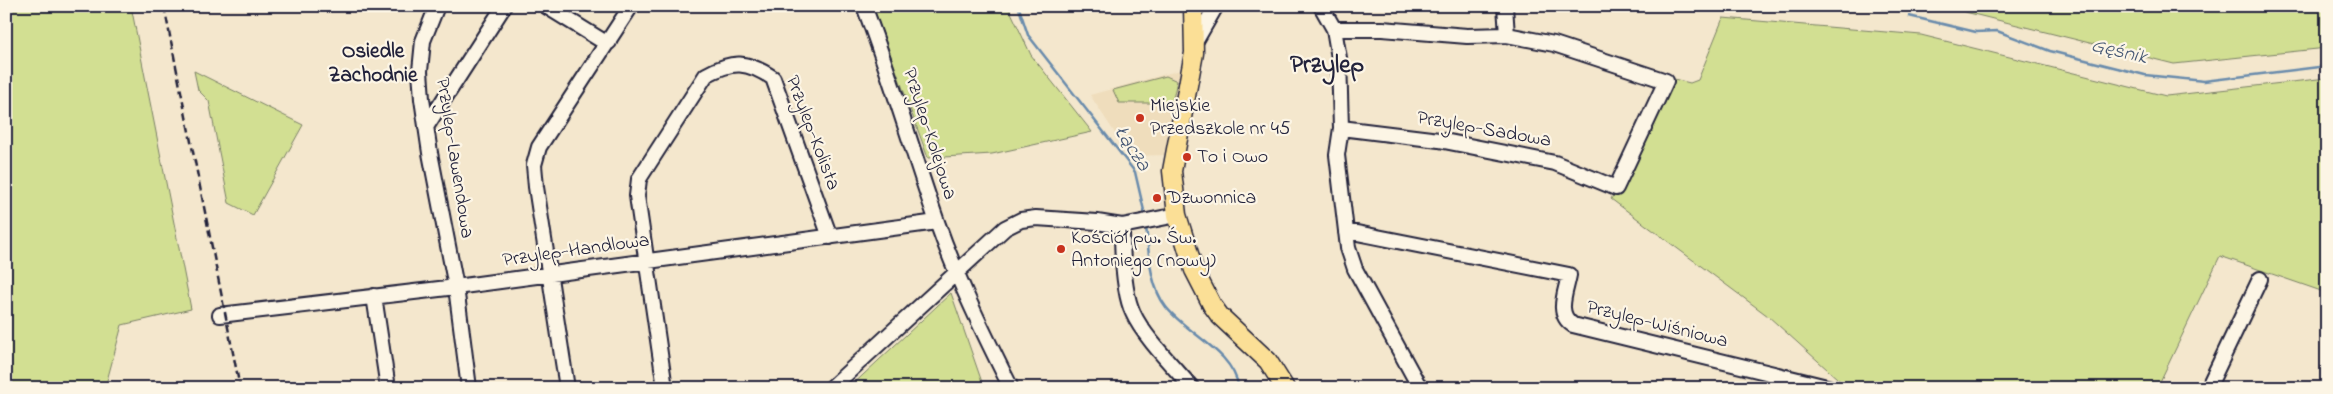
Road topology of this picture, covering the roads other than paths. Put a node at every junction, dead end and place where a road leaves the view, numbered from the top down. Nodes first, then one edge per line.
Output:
1 (437, 6) edge
2 (504, 6) edge
3 (546, 6) edge
4 (631, 6) edge
5 (864, 6) edge
6 (1193, 6) edge
7 (1216, 6) edge
8 (1321, 6) edge
9 (1505, 6) edge
10 (1334, 29) junction
11 (1507, 35) junction
12 (609, 42) junction
13 (1194, 44) junction
14 (426, 127) junction
15 (1341, 128) junction
16 (1177, 215) junction
17 (937, 222) junction
18 (1122, 226) junction
19 (1346, 233) junction
20 (830, 237) junction
21 (647, 261) junction
22 (549, 274) junction
23 (958, 274) junction
24 (2260, 279) dead end
25 (456, 287) junction
26 (374, 296) junction
27 (220, 315) dead end
28 (388, 388) edge
29 (469, 388) edge
30 (567, 388) edge
31 (665, 388) edge
32 (831, 388) edge
33 (1011, 388) edge
34 (1192, 388) edge
35 (1285, 388) edge
36 (1420, 388) edge
37 (1831, 388) edge
38 (2208, 388) edge

1 - 14 street, Przylep-Lawendowa
2 - 14 street
3 - 12 street
4 - 12 street
5 - 17 street, Przylep-Kolejowa
6 - 13 main road
7 - 13 street
8 - 10 street
9 - 11 street
10 - 11 street
10 - 15 street
11 - 15 street, Przylep-Sadowa
12 - 22 street
13 - 16 main road
14 - 25 street, Przylep-Lawendowa
15 - 19 street
16 - 18 street
16 - 35 main road
17 - 20 street, Przylep-Handlowa
17 - 23 street, Przylep-Kolejowa
18 - 23 street
18 - 34 street
19 - 36 street
19 - 37 street, Przylep-Wiśniowa
20 - 21 street, Przylep-Handlowa
20 - 21 street, Przylep-Kolista
21 - 22 street, Przylep-Handlowa
21 - 31 street, Przylep-Kolista
22 - 25 street, Przylep-Handlowa
22 - 30 street
23 - 32 street
23 - 33 street, Przylep-Kolejowa
24 - 38 street
25 - 26 street, Przylep-Handlowa
25 - 29 street, Przylep-Lawendowa
26 - 27 street, Przylep-Handlowa
26 - 28 street

